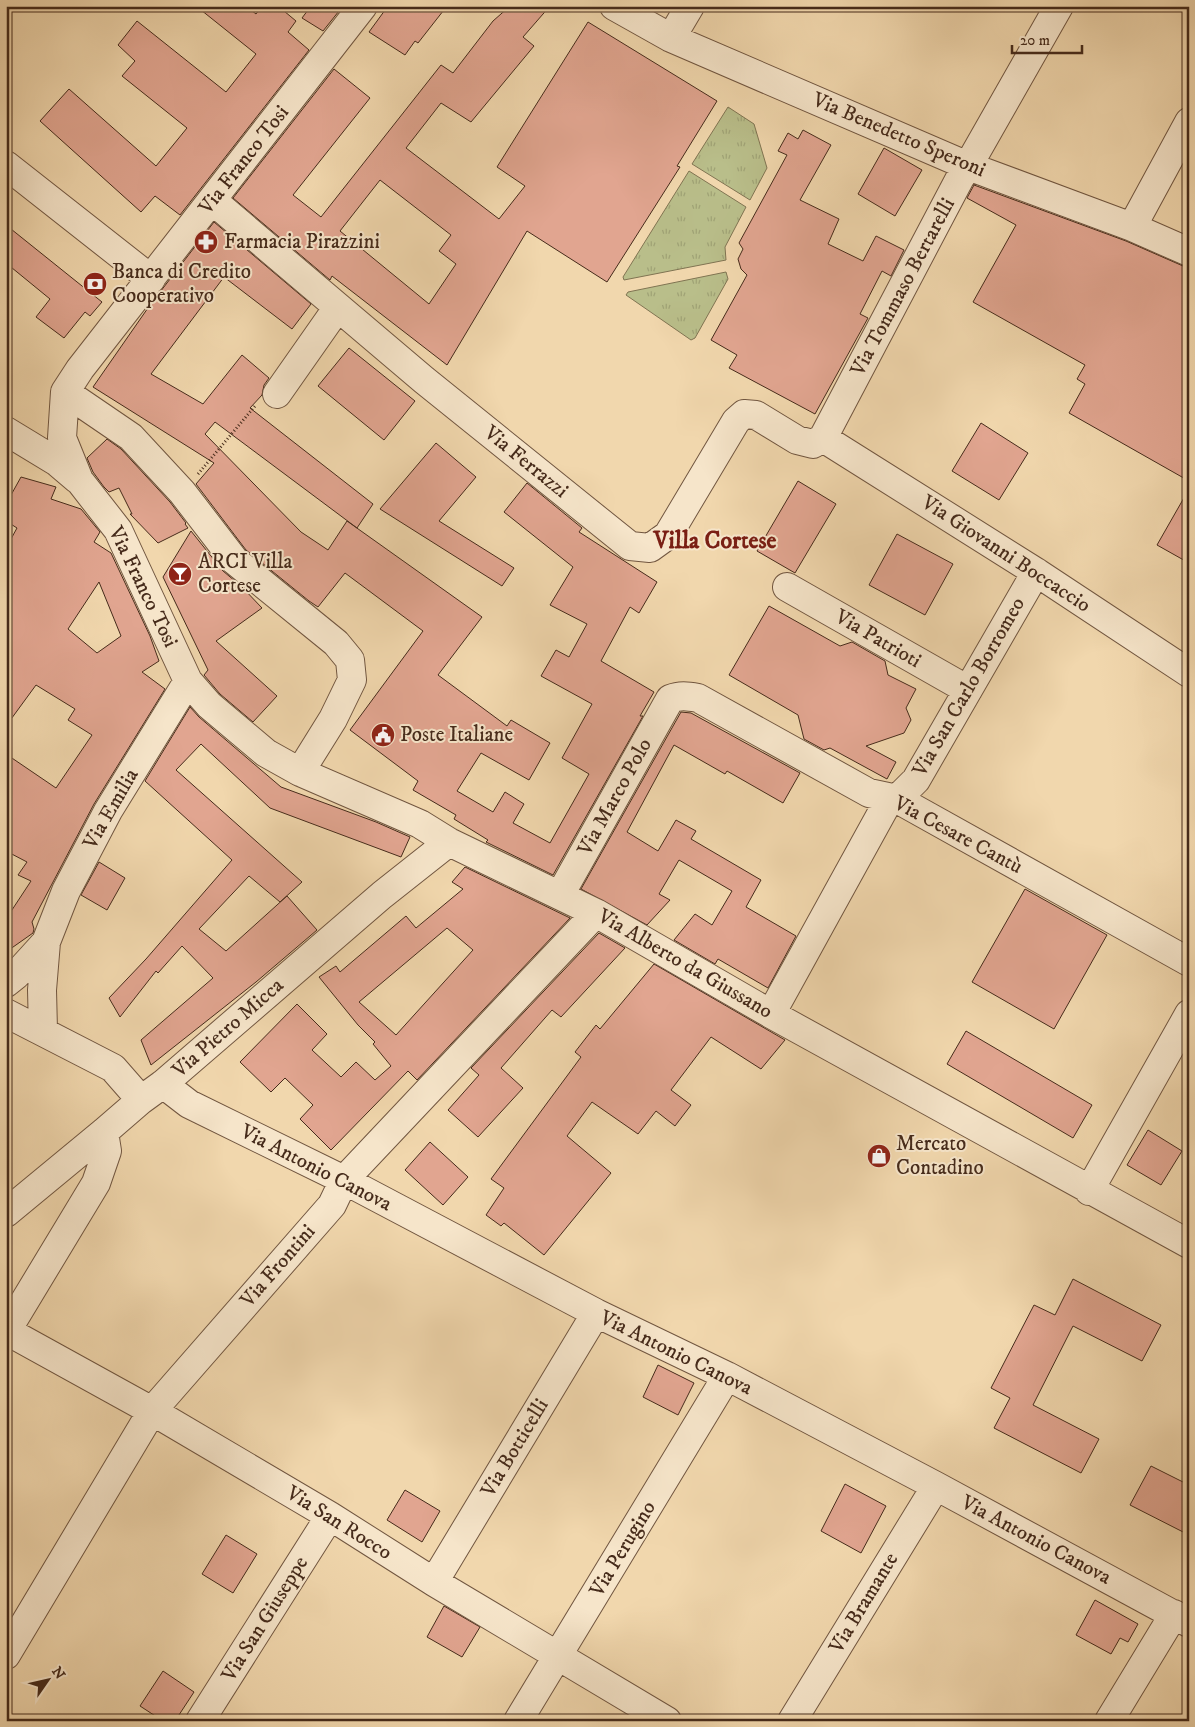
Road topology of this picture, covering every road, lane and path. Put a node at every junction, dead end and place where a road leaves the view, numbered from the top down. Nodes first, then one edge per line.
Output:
1 (363, 6) edge
2 (614, 6) edge
3 (690, 6) edge
4 (1059, 6) edge
5 (671, 38) junction
6 (1189, 122) edge
7 (6, 165) edge
8 (968, 166) junction
9 (213, 200) junction
10 (1132, 227) junction
11 (1189, 252) edge
12 (151, 280) junction
13 (338, 307) junction
14 (65, 392) junction
15 (277, 394) joint
16 (6, 431) edge
17 (823, 438) junction
18 (79, 480) junction
19 (182, 492) junction
20 (1036, 572) junction
21 (787, 587) dead end
22 (1189, 672) edge
23 (188, 681) junction
24 (968, 690) junction
25 (670, 699) joint
26 (300, 772) junction
27 (893, 799) junction
28 (449, 842) junction
29 (560, 894) junction
30 (596, 913) junction
31 (46, 942) junction
32 (1189, 962) edge
33 (6, 983) edge
34 (6, 1013) edge
35 (771, 1014) junction
36 (1189, 1014) edge
37 (42, 1030) junction
38 (163, 1084) junction
39 (141, 1100) junction
40 (104, 1132) junction
41 (344, 1180) junction
42 (1088, 1190) junction
43 (6, 1212) edge
44 (1189, 1244) edge
45 (596, 1313) junction
46 (6, 1331) edge
47 (727, 1376) junction
48 (152, 1411) junction
49 (936, 1486) junction
50 (330, 1516) junction
51 (434, 1582) junction
52 (1181, 1618) edge
53 (6, 1655) edge
54 (558, 1655) junction
55 (200, 1721) edge
56 (518, 1721) edge
57 (667, 1721) edge
58 (792, 1721) edge
59 (1109, 1721) edge

1 - 9 street, Via Franco Tosi
2 - 5 street, Via Benedetto Speroni
3 - 5 street
4 - 8 street, Via Tommaso Bertarelli
5 - 8 street, Via Benedetto Speroni
6 - 10 street
7 - 12 street
8 - 10 street, Via Benedetto Speroni
8 - 17 street, Via Tommaso Bertarelli
9 - 12 street, Via Franco Tosi
9 - 13 street, Via Ferrazzi
10 - 11 street, Via Benedetto Speroni
12 - 14 street, Via Franco Tosi
13 - 15 street
13 - 17 street, Via Ferrazzi
14 - 18 street, Via Franco Tosi
14 - 19 street
15 - 19 path
16 - 18 street
17 - 20 street, Via Giovanni Boccaccio
18 - 23 street, Via Franco Tosi
19 - 26 street
20 - 22 street, Via Giovanni Boccaccio
20 - 24 street, Via San Carlo Borromeo
21 - 24 street, Via Patrioti
23 - 26 street, Via Alberto da Giussano
23 - 31 street, Via Emilia
24 - 27 street, Via San Carlo Borromeo
25 - 27 street, Via Cesare Cantù
25 - 29 street, Via Marco Polo
26 - 28 street, Via Alberto da Giussano
27 - 32 street, Via Cesare Cantù
27 - 35 street, Via San Carlo Borromeo
28 - 29 street, Via Alberto da Giussano
28 - 38 street, Via Pietro Micca
29 - 30 street, Via Alberto da Giussano
30 - 35 street, Via Alberto da Giussano
30 - 41 street, Via Frontini
31 - 33 street
31 - 37 street
34 - 37 street
35 - 42 street, Via Alberto da Giussano
36 - 42 street
37 - 39 street
38 - 39 street, Via Pietro Micca
38 - 41 street, Via Antonio Canova
39 - 40 street, Via Pietro Micca
40 - 43 street, Via Pietro Micca
40 - 46 street
41 - 45 street, Via Antonio Canova
41 - 48 street, Via Frontini
42 - 44 street, Via Alberto da Giussano
45 - 47 street, Via Antonio Canova
45 - 51 street, Via Botticelli
46 - 48 street, Via San Rocco
47 - 49 street, Via Antonio Canova
47 - 54 street, Via Perugino
48 - 50 street, Via San Rocco
48 - 53 street, Via Frontini
49 - 52 street, Via Antonio Canova
49 - 58 street, Via Bramante
50 - 51 street, Via San Rocco
50 - 55 street, Via San Giuseppe
51 - 54 street, Via San Rocco
52 - 59 street
54 - 56 street, Via Perugino
54 - 57 street, Via San Rocco

